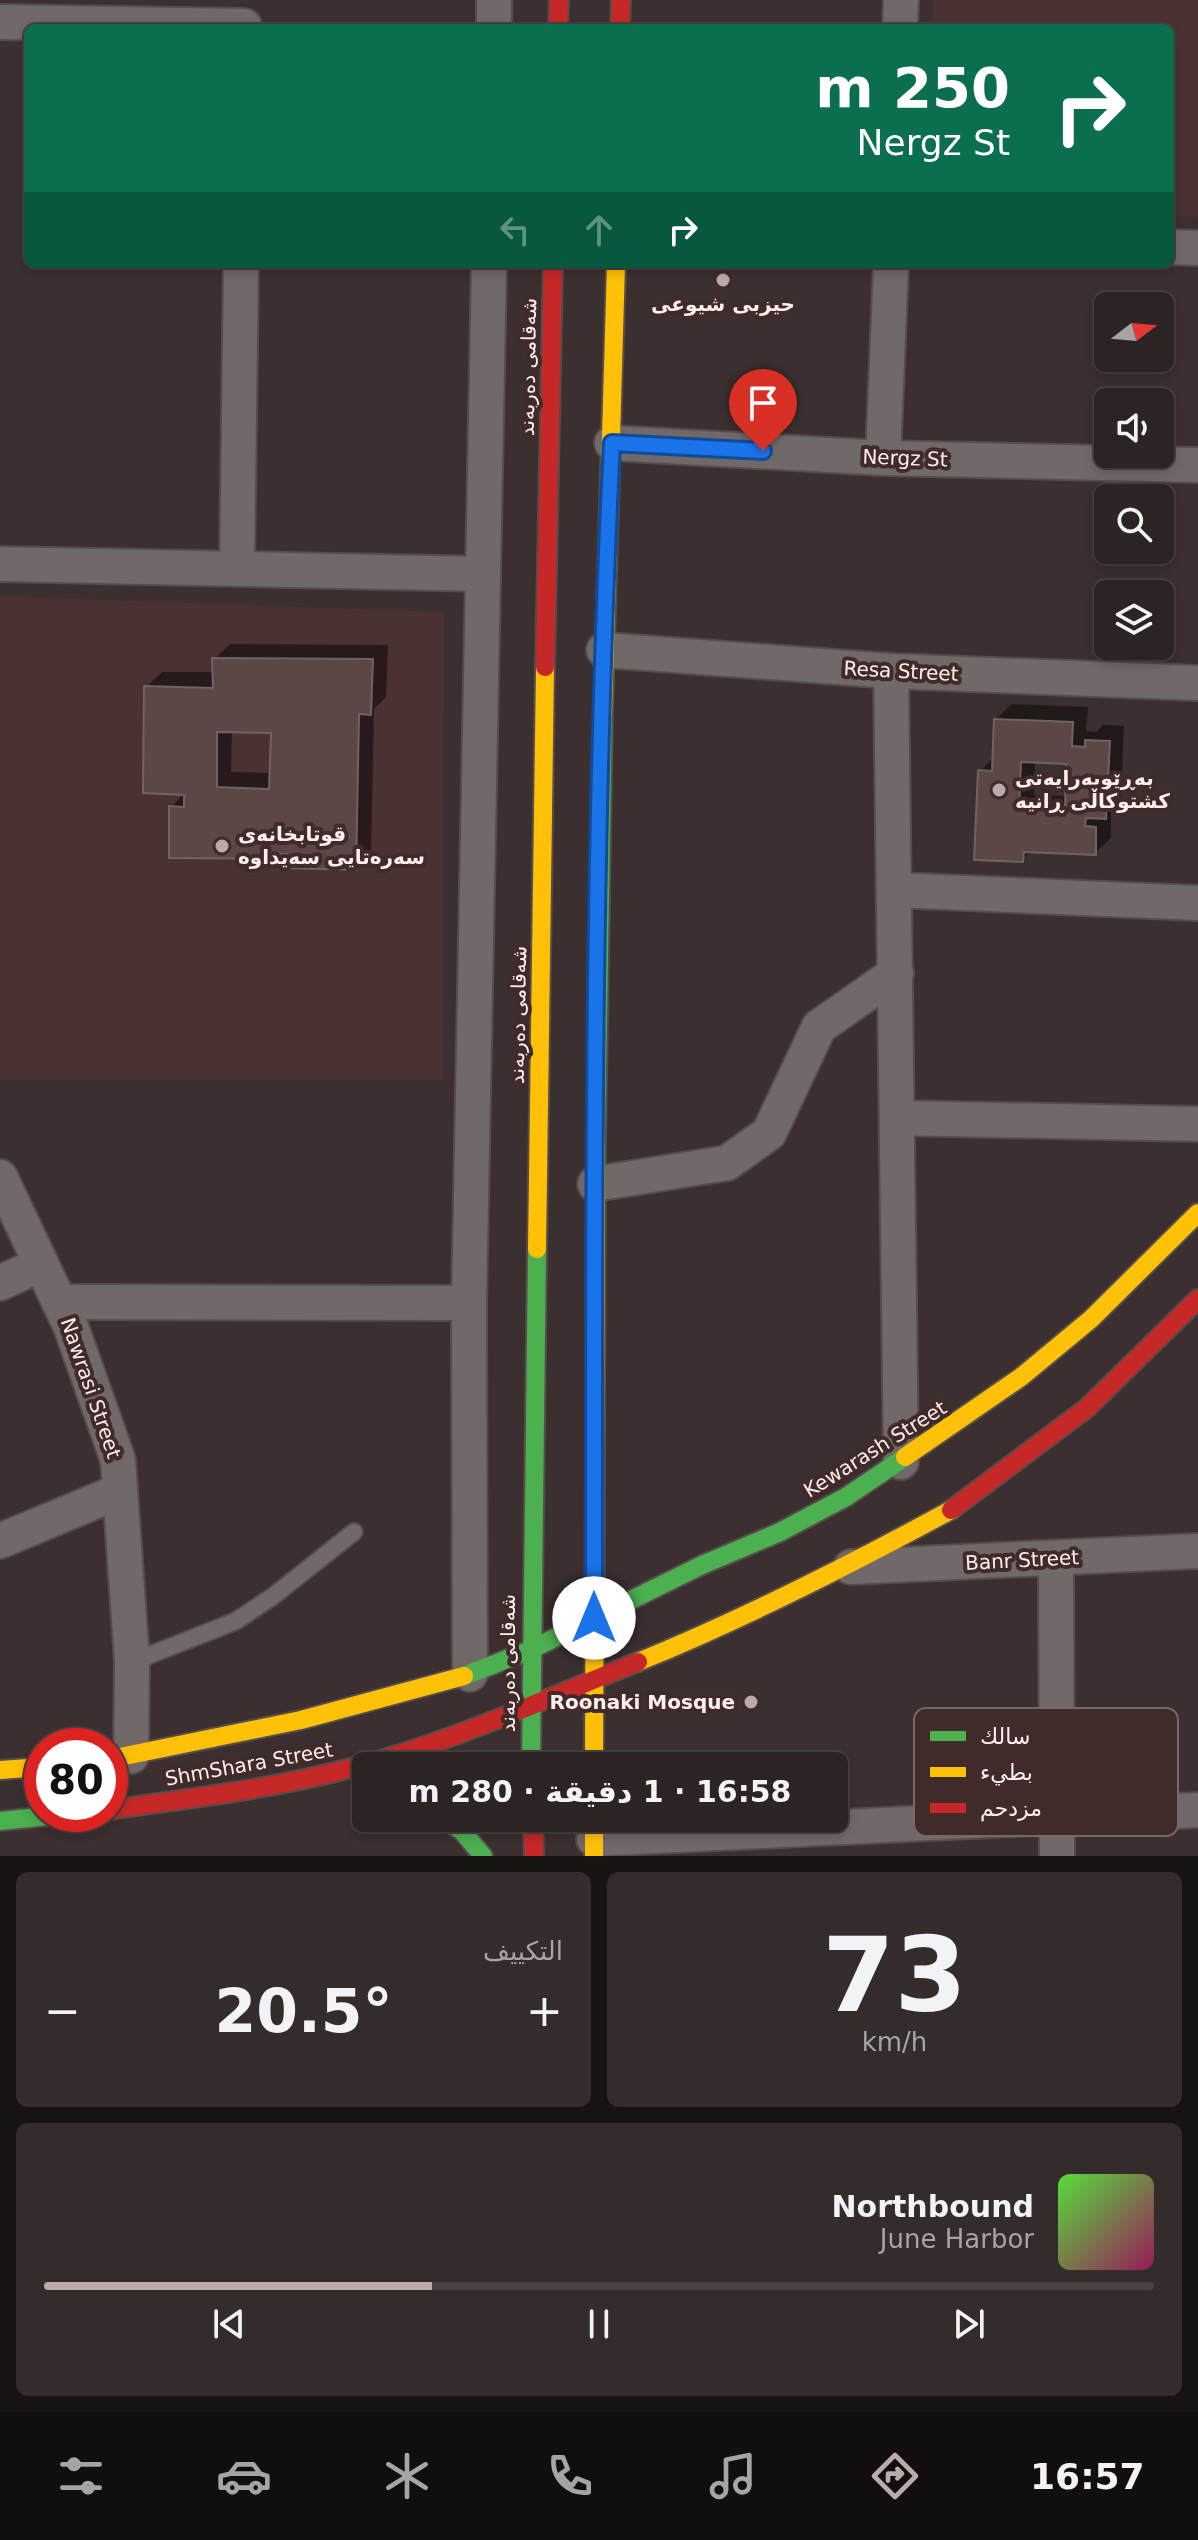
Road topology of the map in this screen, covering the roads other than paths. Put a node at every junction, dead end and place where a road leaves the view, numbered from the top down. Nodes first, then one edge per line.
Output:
1 (494, 0) edge
2 (559, 0) edge
3 (621, 0) edge
4 (901, 0) edge
5 (48, 11) edge
6 (245, 18) edge
7 (0, 22) edge
8 (494, 24) edge
9 (558, 24) edge
10 (620, 24) edge
11 (900, 24) edge
12 (1174, 247) edge
13 (1198, 248) edge
14 (241, 268) edge
15 (489, 268) edge
16 (553, 268) edge
17 (616, 268) edge
18 (891, 268) edge
19 (612, 443) junction
20 (883, 458) junction
21 (1198, 465) edge
22 (0, 564) edge
23 (237, 569) junction
24 (483, 574) junction
25 (604, 650) junction
26 (891, 671) junction
27 (1198, 683) edge
28 (894, 890) junction
29 (1198, 903) edge
30 (896, 973) junction
31 (898, 1118) junction
32 (1198, 1124) edge
33 (0, 1177) edge
34 (595, 1184) junction
35 (1198, 1213) edge
36 (41, 1264) junction
37 (0, 1283) edge
38 (1198, 1299) edge
39 (59, 1302) junction
40 (469, 1303) junction
41 (901, 1462) junction
42 (120, 1491) junction
43 (354, 1532) dead end
44 (0, 1541) edge
45 (1198, 1551) edge
46 (1056, 1558) junction
47 (846, 1567) junction
48 (594, 1618) junction
49 (528, 1651) junction
50 (132, 1662) junction
51 (470, 1674) junction
52 (593, 1681) junction
53 (530, 1705) junction
54 (1057, 1708) edge
55 (124, 1728) edge
56 (531, 1752) edge
57 (594, 1752) edge
58 (128, 1757) edge
59 (24, 1768) edge
60 (0, 1770) edge
61 (283, 1784) junction
62 (352, 1787) edge
63 (128, 1807) edge
64 (1198, 1810) edge
65 (1178, 1811) edge
66 (24, 1818) edge
67 (0, 1821) edge
68 (914, 1823) edge
69 (463, 1832) edge
70 (533, 1832) edge
71 (594, 1838) edge
72 (483, 1856) edge
73 (534, 1856) edge

1 - 8 street
2 - 9 main road
3 - 10 main road
4 - 11 street
5 - 6 street
5 - 7 street
12 - 13 street
14 - 23 street
15 - 24 street
16 - 49 main road, شەقامی دەربەند
17 - 19 main road
18 - 20 street
19 - 20 street, Nergz St
19 - 25 main road
20 - 21 street, Nergz St
22 - 23 street
23 - 24 street
24 - 40 street
25 - 26 street, Resa Street
25 - 34 main road
26 - 27 street, Resa Street
26 - 28 street
28 - 29 street
28 - 30 street
30 - 31 street
30 - 34 street
31 - 32 street
31 - 41 street
33 - 36 street, Nawrasi Street
34 - 48 main road
35 - 41 main road, Kewarash Street
36 - 37 street
36 - 39 street, Nawrasi Street
38 - 47 main road
39 - 40 street
39 - 42 street, Nawrasi Street
40 - 51 street
41 - 48 main road, Kewarash Street
42 - 44 street
42 - 50 street, Nawrasi Street
43 - 50 lane
45 - 46 street, Banr Street
46 - 47 street, Banr Street
46 - 54 street
47 - 52 main road
48 - 49 main road, Kewarash Street
48 - 52 main road
49 - 51 main road, ShmShara Street
49 - 53 main road, شەقامی دەربەند
50 - 55 street, Nawrasi Street
51 - 58 main road, ShmShara Street
52 - 53 main road
52 - 57 main road
53 - 56 main road, شەقامی دەربەند
53 - 61 main road, ShmShara Street
59 - 60 main road
61 - 62 main road
61 - 63 main road, ShmShara Street
64 - 65 street
66 - 67 main road
68 - 71 street
69 - 72 main road
70 - 73 main road

